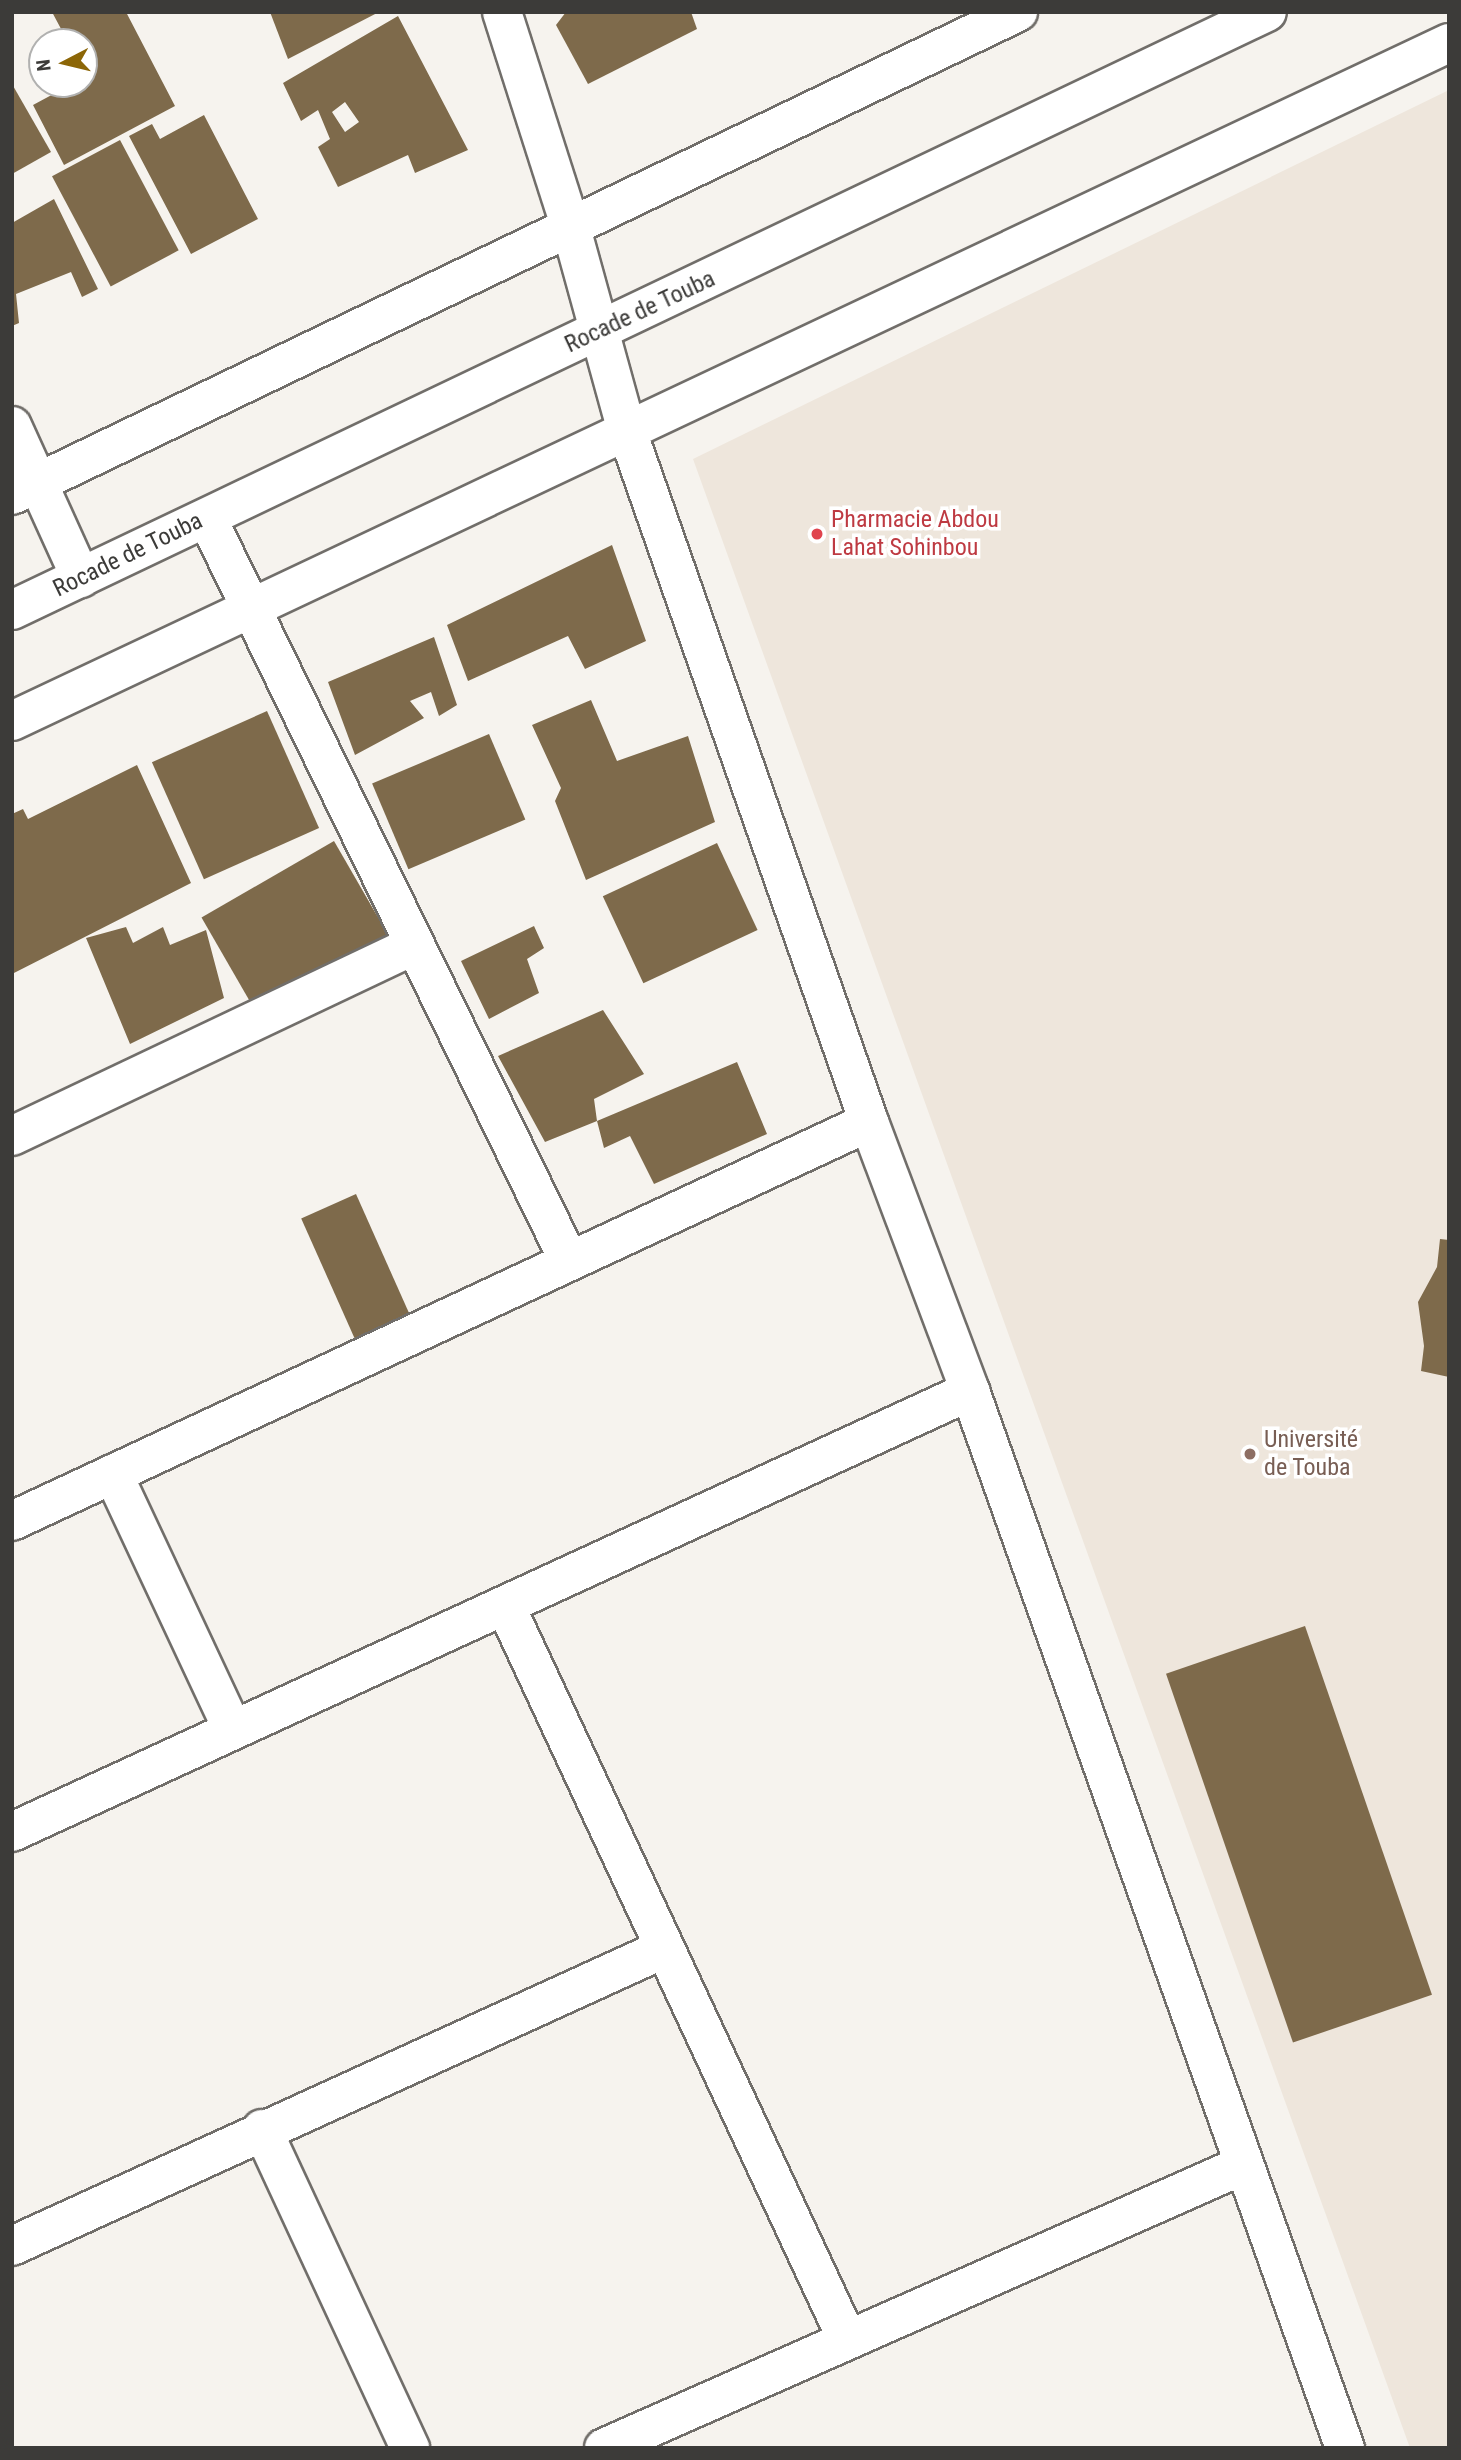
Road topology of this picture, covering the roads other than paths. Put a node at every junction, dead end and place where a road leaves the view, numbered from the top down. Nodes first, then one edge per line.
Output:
1 (502, 12) edge
2 (1018, 12) edge
3 (1268, 12) edge
4 (1449, 43) edge
5 (571, 228) junction
6 (600, 332) junction
7 (12, 426) edge
8 (627, 431) junction
9 (25, 489) edge
10 (206, 518) junction
11 (81, 578) junction
12 (254, 608) junction
13 (12, 610) edge
14 (12, 721) edge
15 (414, 945) junction
16 (869, 1122) junction
17 (12, 1136) edge
18 (569, 1261) junction
19 (970, 1391) junction
20 (113, 1474) junction
21 (12, 1521) edge
22 (506, 1607) junction
23 (232, 1728) junction
24 (12, 1832) edge
25 (663, 1949) junction
26 (262, 2129) junction
27 (1241, 2166) junction
28 (12, 2246) edge
29 (847, 2339) junction
30 (410, 2448) edge
31 (604, 2448) edge
32 (1345, 2448) edge

1 - 5 street
2 - 5 street
3 - 6 street, Rocade de Touba
4 - 8 street
5 - 6 street
5 - 9 street
6 - 8 street
6 - 10 street, Rocade de Touba
7 - 9 street
8 - 12 street
8 - 16 street
9 - 11 street
10 - 11 street, Rocade de Touba
10 - 12 street
11 - 13 street, Rocade de Touba
12 - 14 street
12 - 15 street
15 - 17 street
15 - 18 street
16 - 18 street
16 - 19 street
18 - 20 street
19 - 22 street
19 - 27 street
20 - 21 street
20 - 23 street
22 - 23 street
22 - 25 street
23 - 24 street
25 - 26 street
25 - 29 street
26 - 28 street
26 - 30 street
27 - 29 street
27 - 32 street
29 - 31 street

